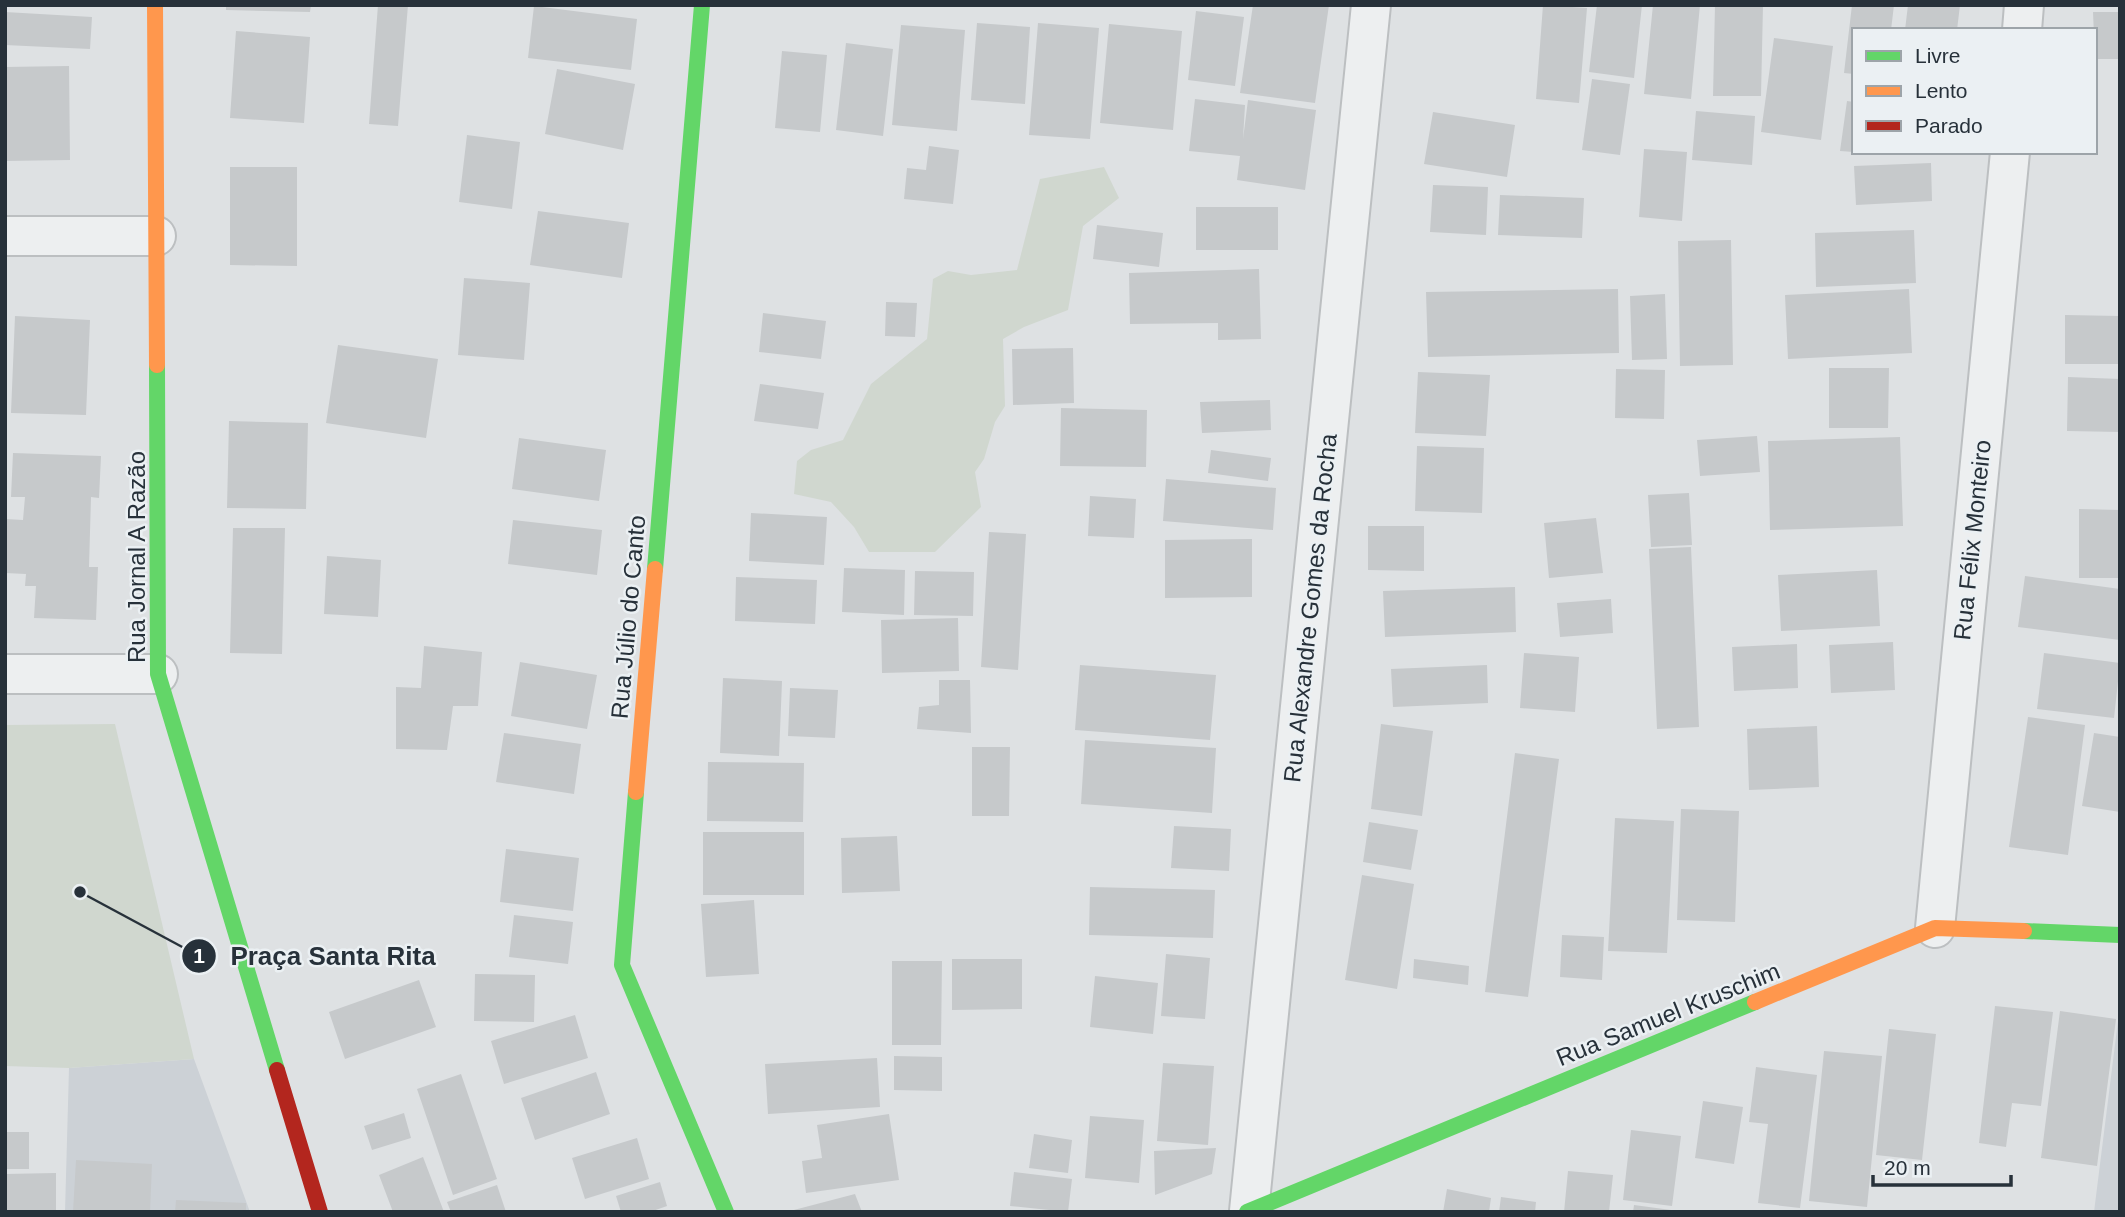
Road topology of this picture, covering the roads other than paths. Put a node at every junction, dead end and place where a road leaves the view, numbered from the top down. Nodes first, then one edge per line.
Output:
1 (155, 5) edge
2 (702, 5) edge
3 (1371, 5) edge
4 (2024, 5) edge
5 (2022, 28) edge
6 (2010, 154) edge
7 (5, 236) edge
8 (156, 236) junction
9 (5, 674) edge
10 (158, 674) junction
11 (1935, 928) junction
12 (2120, 935) edge
13 (1248, 1211) edge
14 (320, 1212) edge
15 (726, 1212) edge

1 - 8 street, Rua Jornal A Razão
2 - 15 street, Rua Júlio do Canto
3 - 13 street, Rua Alexandre Gomes da Rocha
4 - 5 street
6 - 11 street, Rua Félix Monteiro
7 - 8 street
8 - 10 street, Rua Jornal A Razão
9 - 10 street
10 - 14 street, Rua Jornal A Razão
11 - 12 street, Rua Samuel Kruschim
11 - 13 street, Rua Samuel Kruschim

